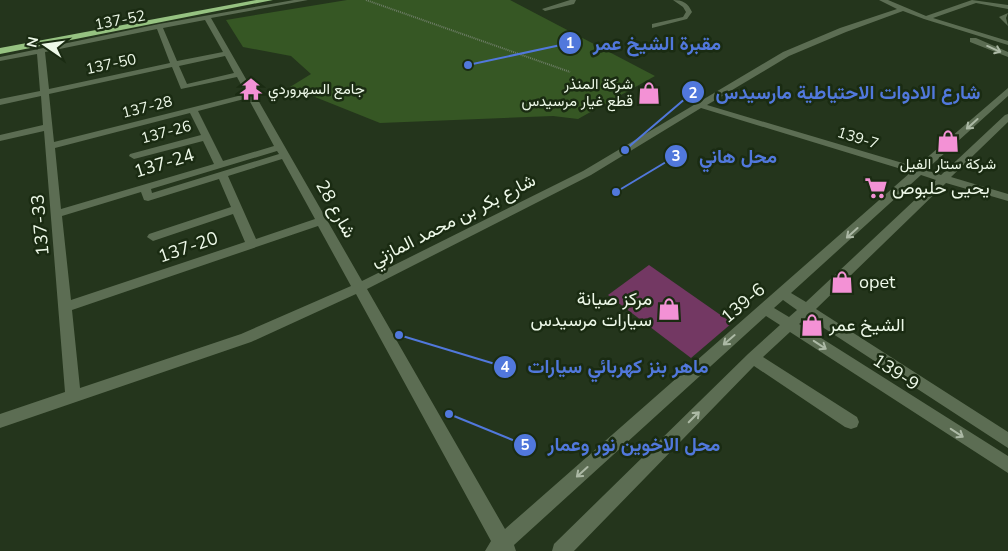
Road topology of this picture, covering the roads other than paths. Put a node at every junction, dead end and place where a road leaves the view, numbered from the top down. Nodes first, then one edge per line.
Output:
1 (226, 0) edge
2 (269, 0) edge
3 (305, 0) edge
4 (573, 0) edge
5 (676, 0) edge
6 (883, 0) edge
7 (977, 0) edge
8 (1008, 7) edge
9 (545, 9) dead end
10 (903, 9) junction
11 (1008, 15) edge
12 (207, 16) junction
13 (926, 18) junction
14 (1008, 24) edge
15 (159, 26) junction
16 (655, 26) dead end
17 (950, 26) junction
18 (0, 43) edge
19 (1008, 43) edge
20 (41, 50) junction
21 (0, 51) edge
22 (228, 53) junction
23 (1008, 55) edge
24 (0, 59) edge
25 (173, 65) junction
26 (239, 74) junction
27 (1008, 91) edge
28 (45, 93) junction
29 (251, 95) junction
30 (0, 102) edge
31 (699, 105) junction
32 (193, 110) junction
33 (1008, 117) edge
34 (48, 127) junction
35 (206, 136) junction
36 (0, 138) edge
37 (50, 146) junction
38 (283, 151) junction
39 (134, 156) dead end
40 (221, 170) junction
41 (918, 172) junction
42 (943, 180) junction
43 (1008, 198) edge
44 (237, 209) junction
45 (57, 214) junction
46 (322, 221) junction
47 (153, 237) dead end
48 (252, 244) junction
49 (360, 287) junction
50 (784, 294) junction
51 (65, 307) junction
52 (765, 309) junction
53 (807, 309) junction
54 (789, 326) junction
55 (753, 358) junction
56 (73, 398) junction
57 (0, 421) edge
58 (851, 422) dead end
59 (1008, 441) edge
60 (1008, 465) edge
61 (501, 549) edge
62 (561, 551) edge

1 - 18 highway
2 - 21 highway
3 - 12 street, 137-52
4 - 9 street
5 - 16 street
6 - 10 street
7 - 8 street
7 - 13 street
10 - 13 street
10 - 31 street, شارع بكر بن محمد المازني
11 - 14 street
12 - 15 street, 137-52
12 - 22 street, شارع 28
13 - 17 street
15 - 20 street, 137-52
15 - 25 street
17 - 19 street
17 -> 23 street
20 - 24 street, 137-52
20 - 28 street, 137-33
22 - 25 street, 137-50
22 - 26 street, شارع 28
25 - 26 street
25 - 28 street, 137-50
26 - 29 street, شارع 28
27 -> 41 street, 139-6
28 - 30 street, 137-50
28 - 34 street, 137-33
29 - 32 street, 137-28
29 - 38 street, شارع 28
31 - 41 street, 139-7
31 - 49 street, شارع بكر بن محمد المازني
32 - 35 street
32 - 37 street, 137-28
33 - 42 street
34 - 36 street
34 - 37 street, 137-33
35 - 39 street, 137-26
35 - 40 street
37 - 45 street, 137-33
38 - 40 street, 137-24
38 - 46 street, شارع 28
40 - 44 street
40 - 45 street, 137-24
41 - 42 street, 139-7
41 -> 50 street, 139-6
42 - 43 street, 139-7
42 - 53 street
44 - 47 street
44 - 48 street
45 - 51 street, 137-33
46 - 48 street, 137-20
46 - 49 street, شارع 28
48 - 51 street, 137-20
49 - 56 street, شارع بكر بن محمد المازني
49 - 61 street, شارع 28
50 - 52 street, 139-6
50 - 53 street, 139-9
51 - 56 street, 137-33
52 - 54 street, 139-9
52 -> 61 street, 139-6
53 - 54 street
53 - 59 street, 139-9
54 - 55 street
54 -> 60 street, 139-9
55 - 58 street
62 -> 55 street
56 - 57 street, شارع بكر بن محمد المازني

